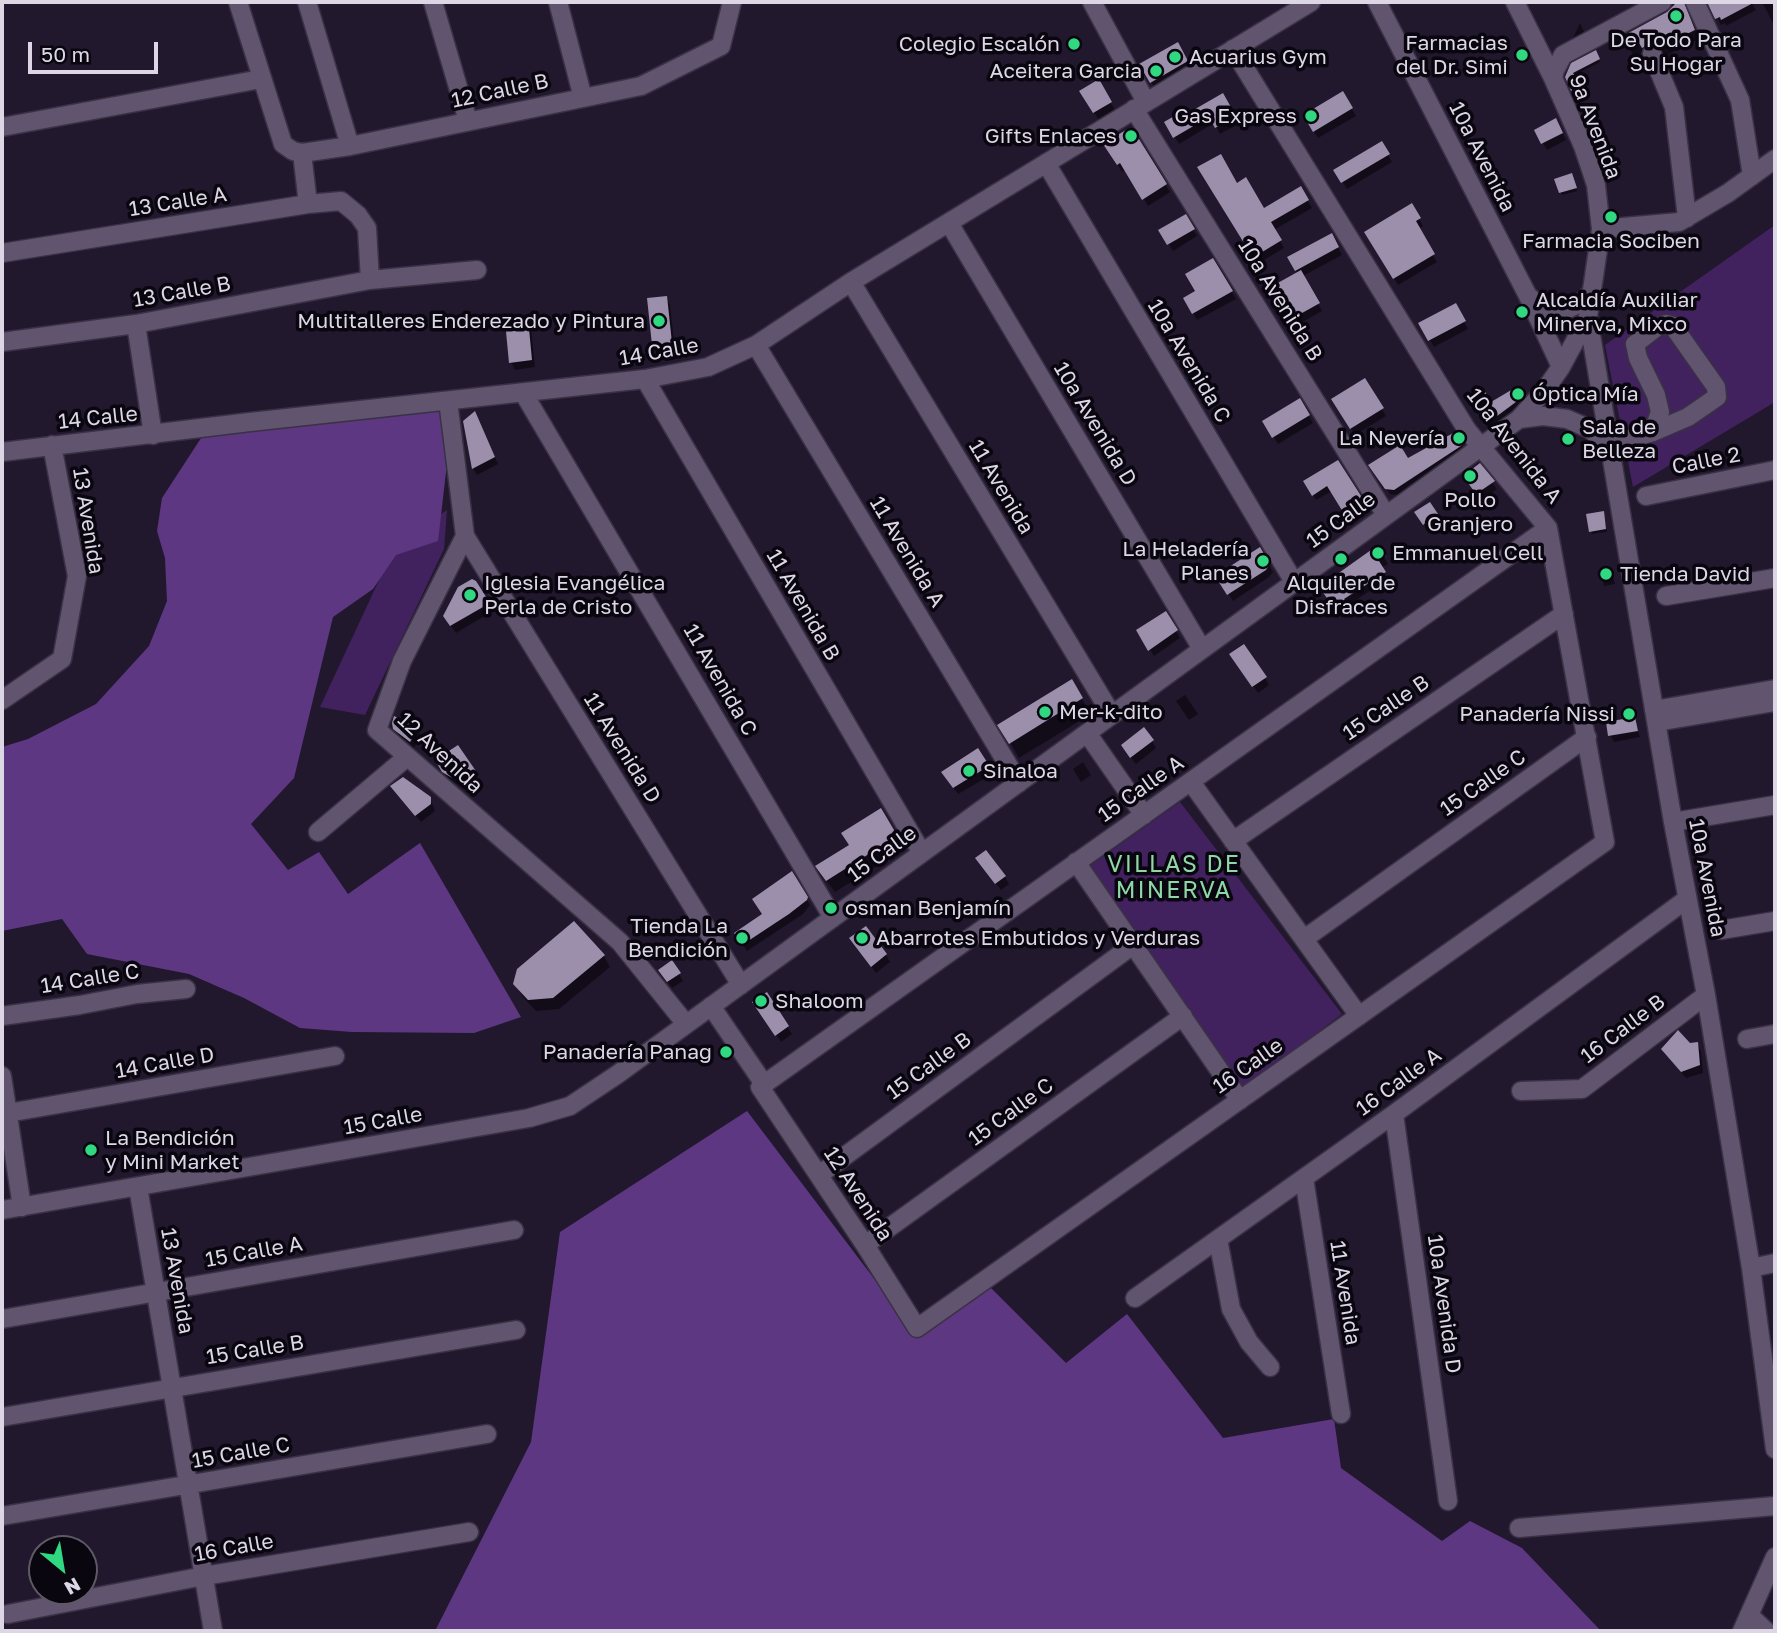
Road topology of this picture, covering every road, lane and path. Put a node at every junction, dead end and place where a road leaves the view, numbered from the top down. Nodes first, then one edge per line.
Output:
1 (238, 2) edge
2 (307, 2) edge
3 (433, 2) edge
4 (558, 2) edge
5 (732, 2) edge
6 (1092, 2) edge
7 (1311, 2) edge
8 (1377, 2) edge
9 (1515, 2) edge
10 (1662, 2) edge
11 (1695, 2) edge
12 (1537, 45) junction
13 (1233, 49) junction
14 (1652, 54) dead end
15 (1563, 55) junction
16 (261, 79) junction
17 (1553, 79) junction
18 (583, 98) junction
19 (1140, 105) junction
20 (467, 121) junction
21 (2, 127) edge
22 (350, 146) junction
23 (302, 153) junction
24 (1775, 159) edge
25 (1046, 163) junction
26 (1752, 176) junction
27 (308, 204) junction
28 (1687, 218) junction
29 (949, 223) junction
30 (1601, 229) junction
31 (2, 253) edge
32 (477, 270) dead end
33 (370, 281) junction
34 (851, 282) junction
35 (1592, 292) junction
36 (1528, 296) junction
37 (1588, 317) junction
38 (136, 324) junction
39 (2, 342) edge
40 (756, 345) junction
41 (1561, 368) junction
42 (645, 379) junction
43 (524, 394) junction
44 (448, 401) junction
45 (1519, 419) junction
46 (1653, 432) junction
47 (153, 435) junction
48 (52, 445) junction
49 (1608, 445) junction
50 (1481, 446) junction
51 (2, 452) edge
52 (1775, 470) edge
53 (1647, 496) dead end
54 (1386, 515) junction
55 (1548, 528) junction
56 (465, 536) junction
57 (1775, 578) edge
58 (1294, 582) junction
59 (1666, 596) dead end
60 (1564, 614) junction
61 (1202, 649) junction
62 (1775, 689) edge
63 (3, 700) edge
64 (1775, 702) edge
65 (1112, 715) junction
66 (1656, 716) junction
67 (1087, 733) junction
68 (1587, 737) junction
69 (407, 757) junction
70 (1191, 782) junction
71 (1019, 783) junction
72 (1775, 805) edge
73 (1144, 815) junction
74 (1674, 822) junction
75 (318, 832) dead end
76 (1233, 841) junction
77 (1605, 842) joint
78 (922, 853) junction
79 (1076, 862) junction
80 (1688, 899) junction
81 (833, 918) junction
82 (1775, 921) edge
83 (1721, 930) dead end
84 (1304, 939) junction
85 (1133, 945) junction
86 (741, 985) junction
87 (186, 989) dead end
88 (1706, 995) junction
89 (711, 1006) junction
90 (2, 1016) edge
91 (1182, 1016) junction
92 (1359, 1016) junction
93 (686, 1024) junction
94 (1775, 1034) edge
95 (1747, 1039) dead end
96 (335, 1056) dead end
97 (2, 1076) edge
98 (762, 1085) junction
99 (1521, 1091) dead end
100 (1240, 1100) junction
101 (5, 1114) edge
102 (1394, 1114) junction
103 (819, 1175) junction
104 (1304, 1178) junction
105 (138, 1187) junction
106 (22, 1207) junction
107 (2, 1210) edge
108 (514, 1230) dead end
109 (1218, 1239) junction
110 (865, 1245) junction
111 (1775, 1263) edge
112 (1751, 1268) junction
113 (156, 1292) junction
114 (1135, 1298) dead end
115 (2, 1320) edge
116 (1767, 1326) edge
117 (917, 1328) joint
118 (516, 1330) dead end
119 (1270, 1367) dead end
120 (172, 1387) junction
121 (1340, 1414) dead end
122 (2, 1417) edge
123 (487, 1433) dead end
124 (1775, 1449) edge
125 (189, 1485) junction
126 (1448, 1501) dead end
127 (1775, 1506) edge
128 (2, 1516) edge
129 (1519, 1528) dead end
130 (469, 1532) dead end
131 (1775, 1557) edge
132 (204, 1576) junction
133 (8, 1614) dead end
134 (1745, 1623) edge
135 (213, 1631) edge
136 (1766, 1631) edge

1 - 16 street
2 - 22 street
3 - 20 street
4 - 18 street
5 - 18 street, 12 Calle B
6 - 19 street, 10a Avenida B
7 - 13 street, 14 Calle
8 - 36 street, 10a Avenida
9 - 12 street, 9a Avenida
10 - 15 street
11 - 26 street
12 - 15 street
12 - 17 street, 9a Avenida
13 - 19 street, 14 Calle
13 - 50 street, 10a Avenida A
14 - 28 street
15 - 17 street
16 - 21 street
16 - 23 street
17 - 30 street, 9a Avenida
18 - 20 street, 12 Calle B
19 - 25 street, 14 Calle
19 - 54 street, 10a Avenida B
20 - 22 street, 12 Calle B
22 - 23 street, 12 Calle B
23 - 27 street
24 - 26 street
25 - 29 street, 14 Calle
25 - 58 street, 10a Avenida C
26 - 28 street
27 - 31 street, 13 Calle A
27 - 33 street, 13 Calle A
28 - 30 street
29 - 34 street, 14 Calle
29 - 61 street, 10a Avenida D
30 - 35 street, 9a Avenida
32 - 33 street, 13 Calle B
33 - 38 street, 13 Calle B
34 - 40 street, 14 Calle
34 - 65 street, 11 Avenida
35 - 36 street
35 - 37 street, 9a Avenida
36 - 41 street, 10a Avenida
37 - 41 street, 15 Calle
37 - 49 street, 10a Avenida
38 - 39 street, 13 Calle B
38 - 47 street
40 - 42 street, 14 Calle
40 - 71 street, 11 Avenida A
41 - 45 street, 15 Calle
42 - 43 street, 14 Calle
42 - 78 street, 11 Avenida B
43 - 44 street, 14 Calle
43 - 81 street, 11 Avenida C
44 - 47 street, 14 Calle
44 - 56 street
45 - 49 street
45 - 50 street, 15 Calle
46 - 46 street
46 - 49 street
47 - 48 street, 14 Calle
48 - 51 street, 14 Calle
48 - 63 street, 13 Avenida
49 - 66 street, 10a Avenida
50 - 54 street, 15 Calle
50 - 55 street, 10a Avenida A
52 - 53 street, Calle 2
54 - 58 street, 15 Calle
55 - 60 street, 10a Avenida A
55 - 70 street, 15 Calle A
56 - 69 street, 12 Avenida
56 - 86 street, 11 Avenida D
57 - 59 street
58 - 61 street, 15 Calle
60 - 68 street, 10a Avenida A
60 - 76 street, 15 Calle B
61 - 65 street, 15 Calle
62 - 66 street
64 - 66 street
65 - 67 street, 15 Calle
66 - 74 street, 10a Avenida
67 - 71 street, 15 Calle
67 - 73 street
68 - 77 street, 10a Avenida A
68 - 84 street, 15 Calle C
69 - 75 street
69 - 93 street, 12 Avenida
70 - 73 street, 15 Calle A
70 - 76 street
71 - 78 street, 15 Calle
72 - 74 street
73 - 79 street, 15 Calle A
74 - 80 street, 10a Avenida
76 - 84 street
77 - 92 street, 16 Calle
78 - 81 street, 15 Calle
79 - 85 street
79 - 98 street, 15 Calle A
80 - 88 street, 10a Avenida
80 - 102 street, 16 Calle A
81 - 86 street, 15 Calle
82 - 83 street
84 - 92 street
85 - 91 street
85 - 103 street, 15 Calle B
86 - 89 street, 15 Calle
87 - 90 street, 14 Calle C
88 - 99 street, 16 Calle B
88 - 112 street, 10a Avenida
89 - 93 street, 15 Calle
89 - 98 street, 12 Avenida
91 - 100 street
91 - 110 street, 15 Calle C
92 - 100 street, 16 Calle
93 - 105 street, 15 Calle
94 - 95 street
96 - 101 street, 14 Calle D
97 - 101 street
98 - 103 street, 12 Avenida
100 - 117 street, 16 Calle
101 - 106 street
102 - 104 street, 16 Calle A
102 - 126 street, 10a Avenida D
103 - 110 street, 12 Avenida
104 - 109 street, 16 Calle A
104 - 121 street, 11 Avenida
105 - 106 street, 15 Calle
105 - 113 street, 13 Avenida
106 - 107 street, 15 Calle
108 - 113 street, 15 Calle A
109 - 114 street, 16 Calle A
109 - 119 street
110 - 117 street, 12 Avenida
111 - 112 street
112 - 116 street, 10a Avenida
113 - 115 street, 15 Calle A
113 - 120 street, 13 Avenida
116 - 124 street, 10a Avenida
118 - 120 street, 15 Calle B
120 - 122 street, 15 Calle B
120 - 125 street, 13 Avenida
123 - 125 street, 15 Calle C
125 - 128 street, 15 Calle C
125 - 132 street, 13 Avenida
127 - 129 street
130 - 132 street, 16 Calle
131 - 134 street
132 - 133 street, 16 Calle
132 - 135 street, 13 Avenida
134 - 136 street

